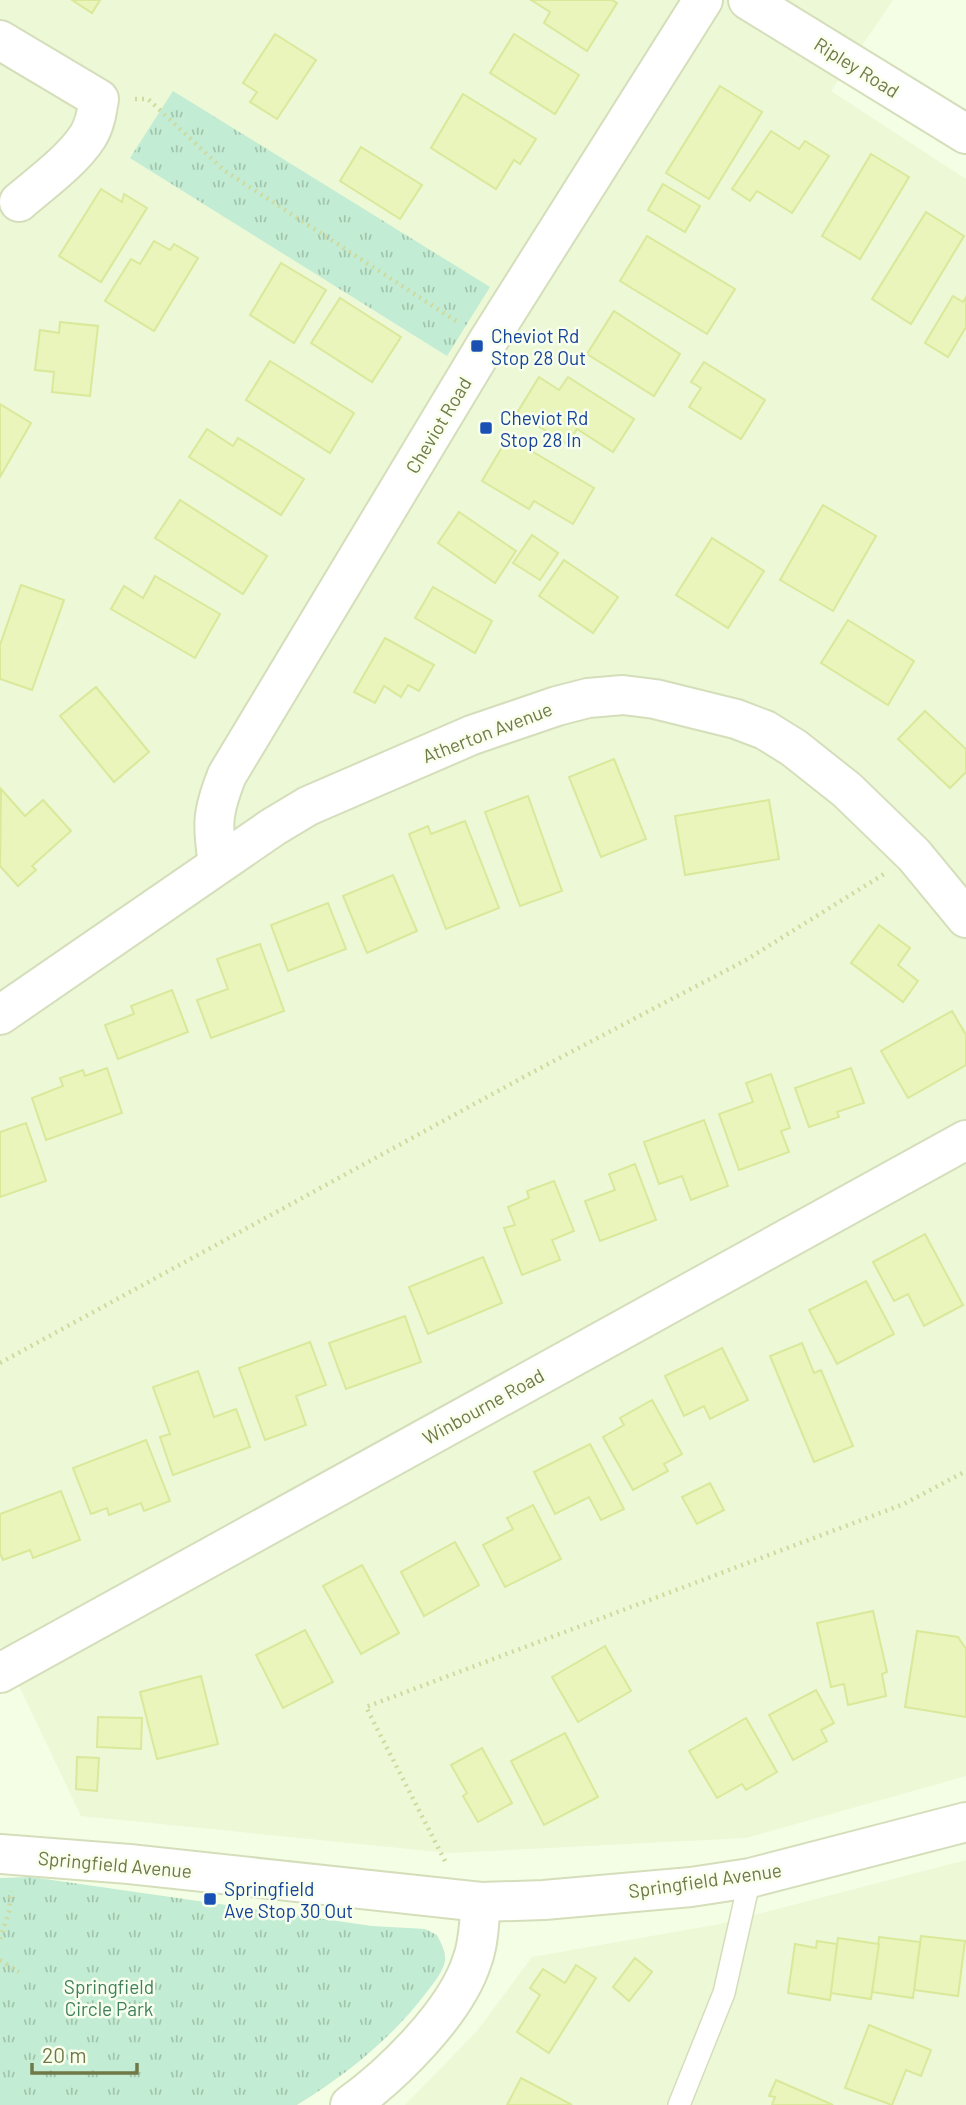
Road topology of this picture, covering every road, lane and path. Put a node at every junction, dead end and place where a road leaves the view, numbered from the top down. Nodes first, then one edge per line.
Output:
1 (703, 0) edge
2 (748, 0) edge
3 (0, 40) edge
4 (99, 99) junction
5 (966, 134) edge
6 (19, 202) dead end
7 (488, 341) junction
8 (914, 855) junction
9 (218, 864) junction
10 (966, 918) edge
11 (0, 1016) edge
12 (966, 1140) edge
13 (0, 1363) edge
14 (966, 1471) edge
15 (0, 1673) edge
16 (966, 1822) edge
17 (8, 1855) edge
18 (750, 1878) junction
19 (465, 1900) junction
20 (0, 1939) edge
21 (0, 1959) edge
22 (19, 1972) dead end
23 (350, 2105) edge
24 (679, 2105) edge

1 - 7 street, Cheviot Road
2 - 5 street, Ripley Road
3 - 4 street
4 - 6 street
4 - 7 path
7 - 9 street, Cheviot Road
8 - 9 street, Atherton Avenue
8 - 10 street, Atherton Avenue
8 - 13 path
9 - 11 street, Atherton Avenue
12 - 15 street, Winbourne Road
14 - 19 path
16 - 18 street, Springfield Avenue
17 - 19 street, Springfield Avenue
17 - 20 path
18 - 19 street, Springfield Avenue
18 - 24 lane
19 - 23 street
21 - 22 path

